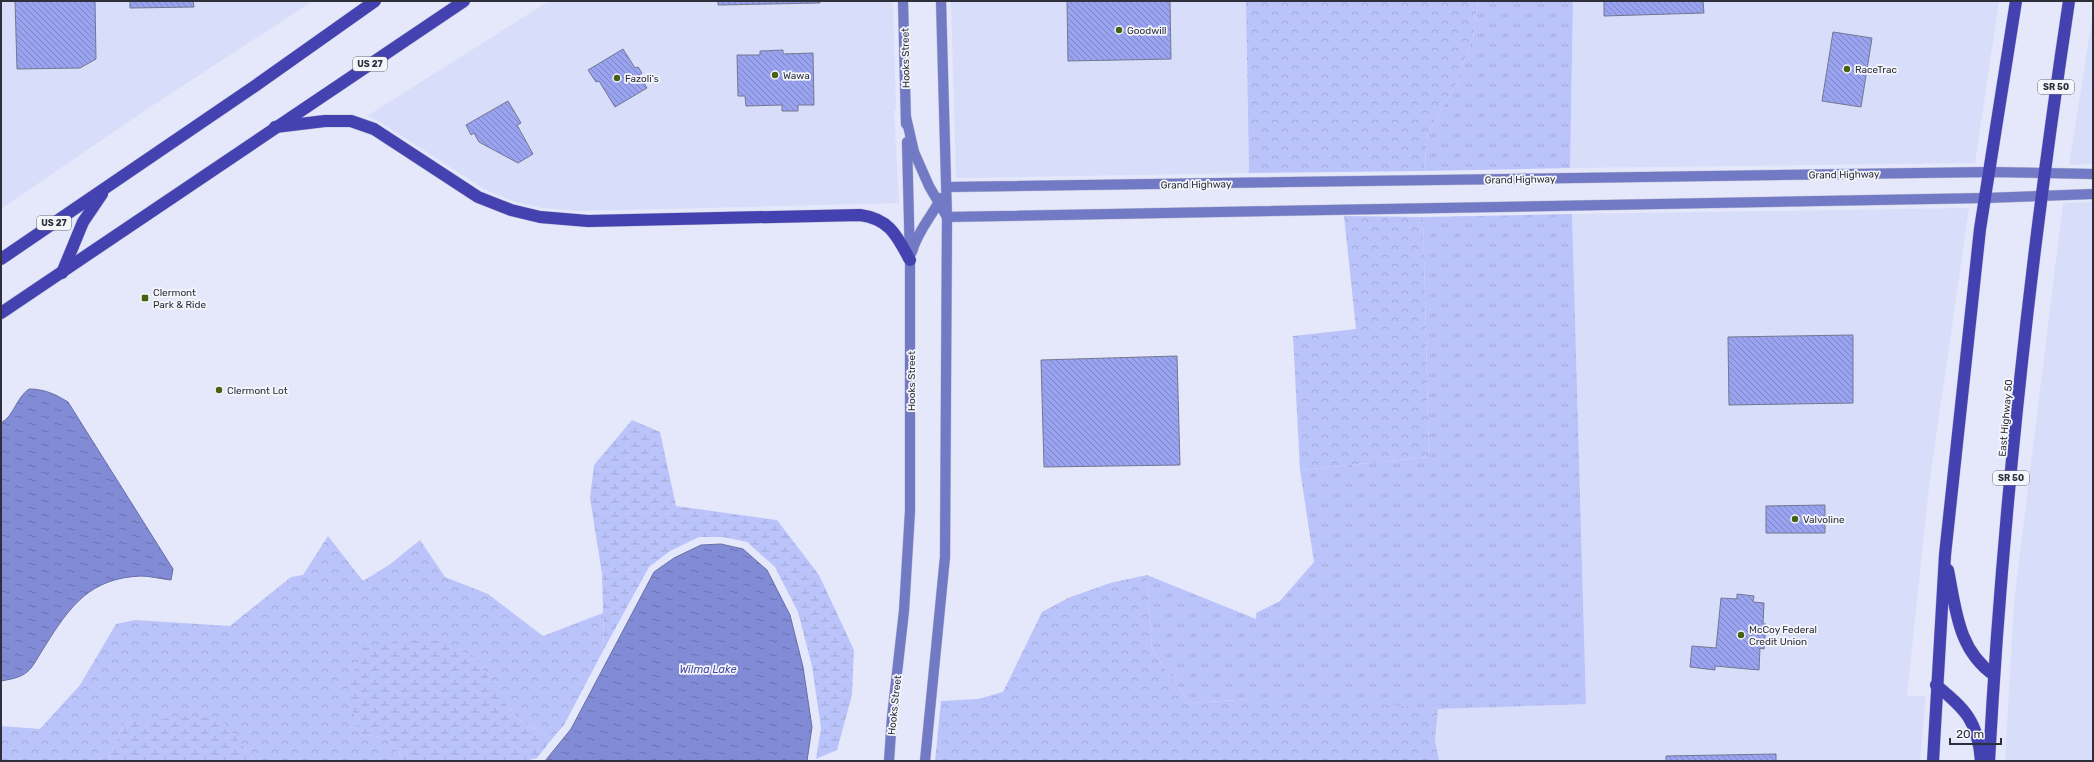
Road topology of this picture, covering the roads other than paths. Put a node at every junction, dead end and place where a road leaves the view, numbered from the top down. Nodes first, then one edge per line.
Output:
1 (374, 1) edge
2 (464, 1) edge
3 (903, 1) edge
4 (941, 1) edge
5 (2016, 1) edge
6 (2069, 1) edge
7 (906, 117) junction
8 (275, 127) junction
9 (1989, 172) junction
10 (2044, 173) junction
11 (2093, 174) edge
12 (107, 187) junction
13 (947, 188) junction
14 (2093, 194) edge
15 (2041, 196) junction
16 (1985, 198) junction
17 (939, 203) junction
18 (947, 217) junction
19 (1, 259) edge
20 (910, 260) junction
21 (62, 273) junction
22 (1, 313) edge
23 (1944, 555) junction
24 (1994, 675) junction
25 (1936, 684) junction
26 (889, 761) edge
27 (925, 761) edge
28 (1933, 761) edge
29 (1981, 761) edge
30 (1990, 761) edge

1 - 12 highway, US 27
2 - 8 highway, US 27
3 - 7 street, Hooks Street
4 - 13 street
5 - 9 highway
6 - 10 highway, SR 50
7 - 17 street
7 - 20 street, Hooks Street
8 - 20 highway
8 - 21 highway, US 27
9 - 10 street, Grand Highway
9 - 13 street, Grand Highway
9 - 16 highway
10 - 11 street, Grand Highway
10 - 15 highway, East Highway 50 / SR 50
12 - 19 highway, US 27
12 - 21 highway
13 - 17 street
13 - 18 street
14 - 15 street
15 - 16 street
15 - 24 highway, East Highway 50 / SR 50
16 - 18 street
16 - 23 highway
17 - 18 street
17 - 20 street
18 - 27 street
20 - 26 street, Hooks Street
21 - 22 highway, US 27
23 - 24 highway
23 - 25 highway
24 - 30 highway, East Highway 50 / SR 50
25 - 28 highway
25 - 29 highway

